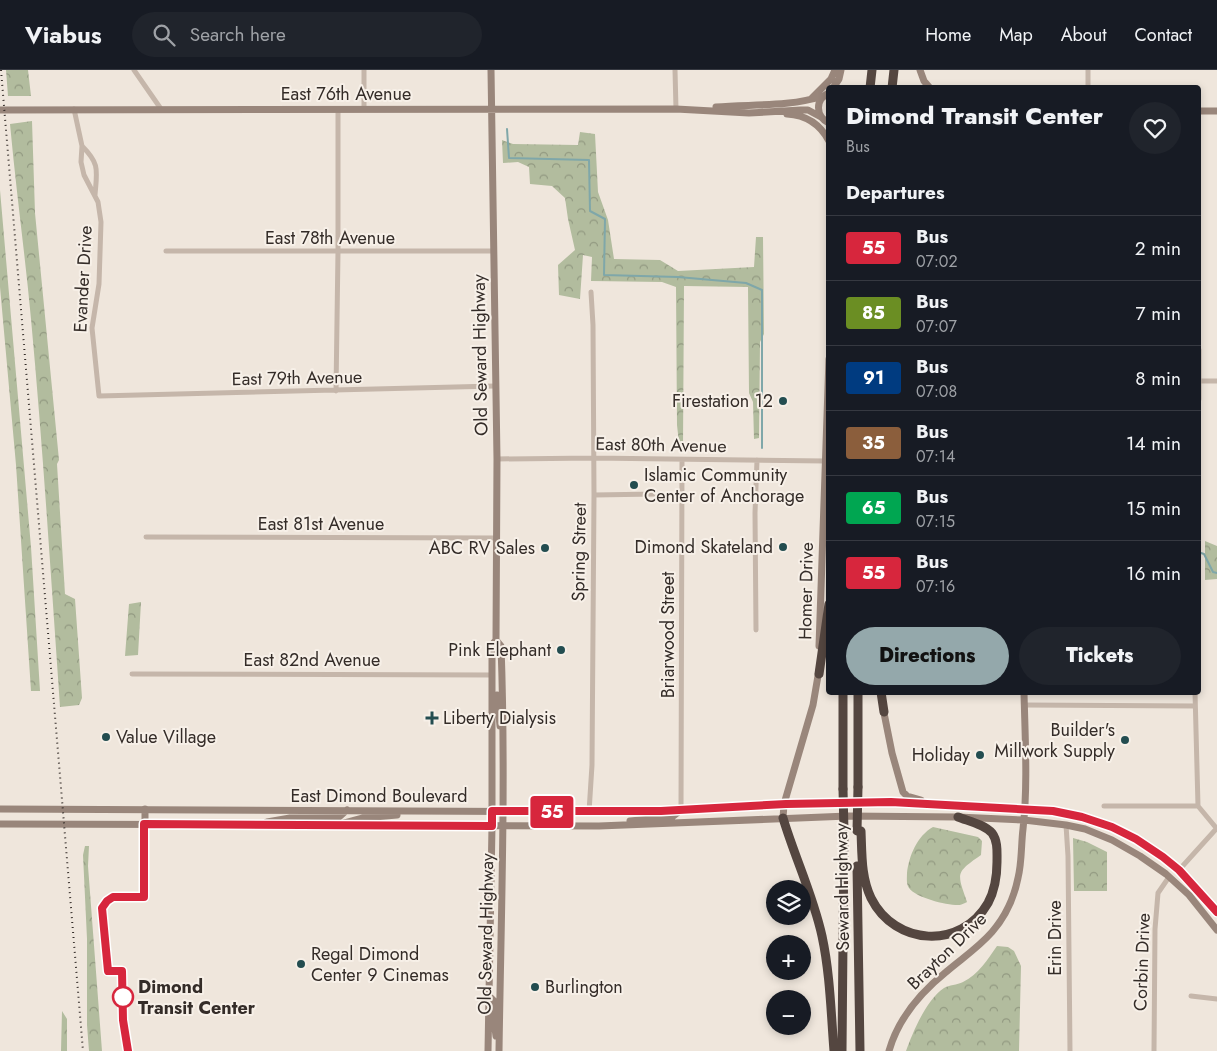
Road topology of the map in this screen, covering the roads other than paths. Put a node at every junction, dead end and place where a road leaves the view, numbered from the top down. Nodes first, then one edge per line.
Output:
1 (134, 70) edge
2 (364, 70) edge
3 (491, 70) edge
4 (676, 70) edge
5 (835, 70) edge
6 (841, 70) edge
7 (894, 70) edge
8 (920, 70) edge
9 (1088, 70) edge
10 (892, 84) edge
11 (835, 85) edge
12 (927, 85) edge
13 (1088, 85) edge
14 (826, 93) edge
15 (826, 94) edge
16 (806, 101) junction
17 (74, 109) junction
18 (161, 109) junction
19 (338, 109) junction
20 (364, 109) junction
21 (676, 109) junction
22 (691, 109) junction
23 (0, 110) edge
24 (490, 110) junction
25 (1201, 111) edge
26 (1217, 111) edge
27 (763, 113) junction
28 (826, 122) edge
29 (826, 137) edge
30 (82, 146) junction
31 (94, 195) junction
32 (166, 251) dead end
33 (338, 251) junction
34 (494, 251) junction
35 (591, 292) dead end
36 (1201, 381) edge
37 (1217, 381) edge
38 (495, 386) junction
39 (336, 390) junction
40 (99, 396) joint
41 (826, 436) edge
42 (593, 458) junction
43 (496, 459) junction
44 (682, 460) junction
45 (757, 460) junction
46 (825, 461) junction
47 (656, 494) dead end
48 (594, 495) junction
49 (146, 538) dead end
50 (496, 538) junction
51 (826, 625) edge
52 (756, 630) dead end
53 (496, 640) junction
54 (132, 674) dead end
55 (819, 674) junction
56 (492, 675) junction
57 (843, 695) edge
58 (858, 695) edge
59 (882, 695) edge
60 (1024, 695) edge
61 (1195, 695) edge
62 (1024, 706) junction
63 (1195, 706) junction
64 (884, 712) joint
65 (503, 741) junction
66 (784, 804) junction
67 (933, 804) junction
68 (1104, 806) dead end
69 (1198, 806) junction
70 (0, 809) edge
71 (1024, 809) junction
72 (145, 810) junction
73 (347, 810) junction
74 (681, 810) junction
75 (424, 811) junction
76 (492, 811) junction
77 (503, 811) junction
78 (590, 812) junction
79 (958, 817) junction
80 (783, 818) junction
81 (1024, 820) junction
82 (0, 824) edge
83 (144, 824) junction
84 (255, 825) junction
85 (338, 825) junction
86 (1066, 825) junction
87 (492, 826) junction
88 (503, 826) junction
89 (607, 826) junction
90 (1217, 829) edge
91 (859, 831) junction
92 (1179, 870) junction
93 (1169, 877) junction
94 (1217, 912) edge
95 (1217, 930) edge
96 (489, 996) junction
97 (1191, 996) dead end
98 (1217, 999) edge
99 (488, 1051) edge
100 (499, 1051) edge
101 (834, 1051) edge
102 (842, 1051) edge
103 (860, 1051) edge
104 (889, 1051) edge
105 (1070, 1051) edge
106 (1154, 1051) edge

1 - 18 street
2 - 20 street
3 - 24 main road, Old Seward Highway
4 - 21 street
5 - 16 main road
6 - 11 main road
7 - 10 highway
8 - 12 main road
9 - 13 street
14 - 16 main road, East 76th Avenue
15 - 28 main road
16 - 22 main road, East 76th Avenue
17 - 18 main road, East 76th Avenue
17 - 23 main road, East 76th Avenue
17 - 30 street, Evander Drive
18 - 19 main road, East 76th Avenue
19 - 20 main road, East 76th Avenue
19 - 33 street
20 - 24 main road, East 76th Avenue
21 - 22 main road, East 76th Avenue
21 - 24 main road, East 76th Avenue
22 - 27 main road, East 76th Avenue
24 - 34 main road, Old Seward Highway
25 - 26 main road
27 - 28 main road, East 76th Avenue
27 - 29 main road
30 - 31 street, Evander Drive
30 - 31 street, Evander Drive
31 - 40 street, Evander Drive
32 - 33 street, East 78th Avenue
33 - 34 street, East 78th Avenue
33 - 39 street
34 - 38 main road, Old Seward Highway
35 - 42 street, Spring Street
36 - 37 street
38 - 39 street, East 79th Avenue
38 - 43 main road, Old Seward Highway
39 - 40 street, East 79th Avenue
41 - 46 main road, Homer Drive
42 - 43 street, East 80th Avenue
42 - 44 street, East 80th Avenue
42 - 48 street, Spring Street
43 - 50 main road, Old Seward Highway
44 - 45 street, East 80th Avenue
44 - 74 street, Briarwood Street
45 - 46 street, East 80th Avenue
45 - 52 street
46 - 55 main road, Homer Drive
47 - 48 street
48 - 78 street, Spring Street
49 - 50 street, East 81st Avenue
50 - 53 main road, Old Seward Highway
51 - 55 highway
53 - 56 main road, Old Seward Highway
53 - 65 main road, Old Seward Highway
54 - 56 street, East 82nd Avenue
55 - 66 main road, Homer Drive
56 - 65 main road
56 - 76 main road, Old Seward Highway
57 - 102 highway, Seward Highway, bridge
58 - 91 highway, Seward Highway, bridge
59 - 64 highway
60 - 62 main road, Brayton Drive
61 - 63 street
62 - 63 street
62 - 71 main road, Brayton Drive
63 - 69 street
64 - 67 main road
65 - 77 main road, Old Seward Highway
66 - 67 main road, East Dimond Boulevard
66 - 74 main road, East Dimond Boulevard
66 - 80 main road, Homer Drive
67 - 71 main road
68 - 69 street
69 - 90 street
70 - 72 main road, East Dimond Boulevard
71 - 81 main road, Brayton Drive
71 - 92 main road
72 - 73 main road, East Dimond Boulevard
72 - 83 main road
73 - 75 main road, East Dimond Boulevard
73 - 84 main road
74 - 78 main road, East Dimond Boulevard
74 - 89 main road
75 - 76 main road, East Dimond Boulevard
75 - 85 main road
76 - 77 main road, East Dimond Boulevard
76 - 87 main road, Old Seward Highway
77 - 78 main road, East Dimond Boulevard
77 - 88 main road, Old Seward Highway
79 - 80 main road, East Dimond Boulevard
79 - 81 main road, East Dimond Boulevard
79 - 91 highway
80 - 89 main road, East Dimond Boulevard
80 - 101 highway
81 - 86 main road, East Dimond Boulevard
81 - 104 main road, Brayton Drive
82 - 83 main road, East Dimond Boulevard
83 - 84 main road, East Dimond Boulevard
84 - 85 main road, East Dimond Boulevard
85 - 87 main road, East Dimond Boulevard
86 - 93 main road, East Dimond Boulevard
86 - 105 street, Erin Drive
87 - 88 main road, East Dimond Boulevard
87 - 96 main road, Old Seward Highway
88 - 89 main road, East Dimond Boulevard
88 - 100 main road, Old Seward Highway
90 - 92 street
91 - 103 highway, Seward Highway
92 - 93 main road
92 - 94 main road
93 - 95 main road, East Dimond Boulevard
93 - 106 street, Corbin Drive
96 - 99 main road, Old Seward Highway
96 - 100 main road
97 - 98 street

